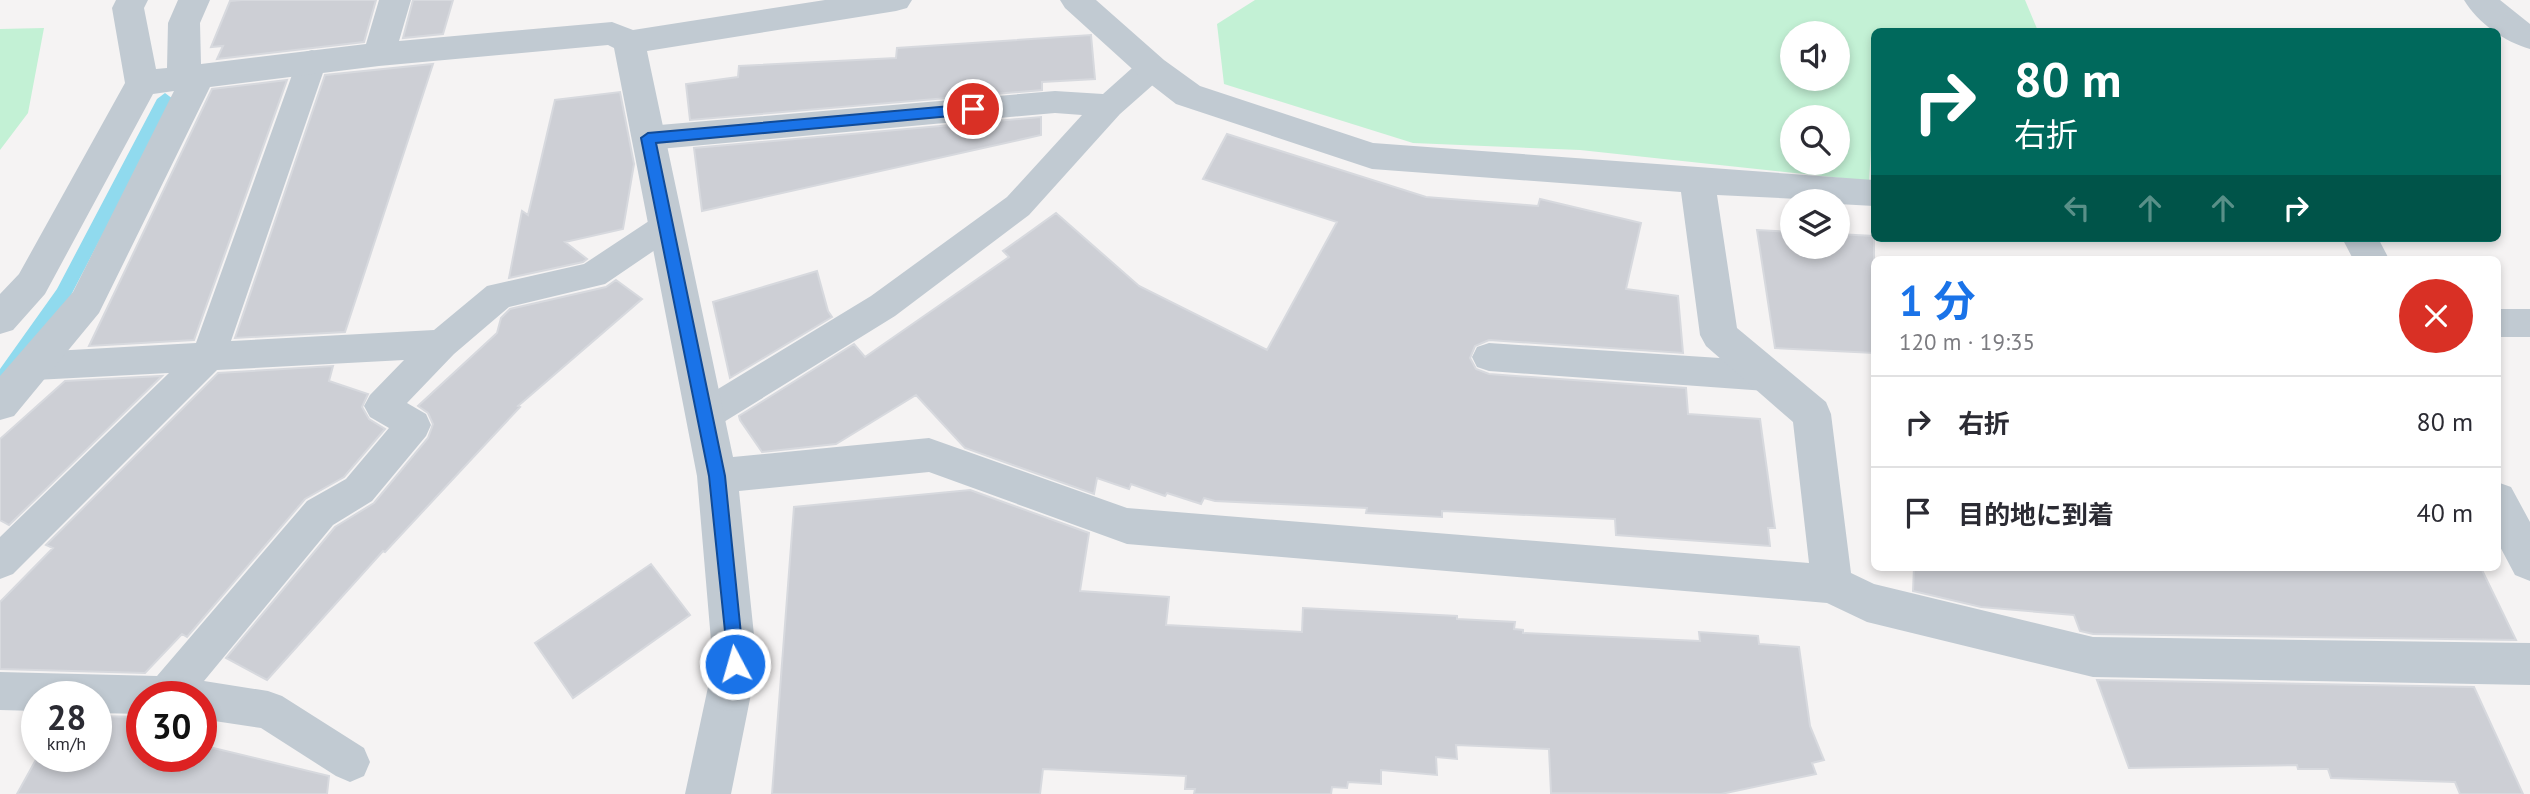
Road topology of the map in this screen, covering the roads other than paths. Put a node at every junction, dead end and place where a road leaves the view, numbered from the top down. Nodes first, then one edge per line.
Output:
1 (132, 0) edge
2 (194, 0) edge
3 (395, 0) edge
4 (896, 0) edge
5 (1076, 0) edge
6 (2480, 0) edge
7 (2513, 33) edge
8 (629, 41) junction
9 (379, 54) junction
10 (312, 61) junction
11 (1152, 68) junction
12 (191, 76) junction
13 (142, 83) junction
14 (1109, 106) junction
15 (648, 138) junction
16 (1697, 179) junction
17 (1871, 193) edge
18 (666, 226) junction
19 (0, 318) edge
20 (2501, 323) edge
21 (2530, 323) edge
22 (442, 344) junction
23 (208, 357) junction
24 (1489, 357) dead end
25 (35, 366) junction
26 (1766, 376) junction
27 (0, 404) edge
28 (706, 414) junction
29 (717, 476) junction
30 (2501, 507) edge
31 (0, 562) edge
32 (2530, 562) edge
33 (1832, 584) junction
34 (2530, 664) edge
35 (195, 681) edge
36 (0, 691) edge
37 (126, 695) edge
38 (217, 702) edge
39 (351, 762) dead end
40 (708, 794) edge

1 - 13 street
2 - 12 street
3 - 9 street
4 - 8 street
5 - 11 street
6 - 7 street
8 - 9 street
8 - 15 street
9 - 10 street
10 - 12 street
10 - 23 lane
11 - 14 lane
11 - 16 street
12 - 13 street
12 - 25 street
13 - 19 street
14 - 15 lane
14 - 28 lane
15 - 18 street
16 - 17 street
16 - 26 street
18 - 22 lane
18 - 28 street
20 - 21 lane
22 - 23 lane
22 - 35 lane
23 - 25 lane
23 - 31 lane
24 - 26 lane
25 - 27 street
26 - 33 street
28 - 29 street
29 - 33 street
29 - 40 street
30 - 32 street
33 - 34 street
36 - 37 lane
38 - 39 lane

